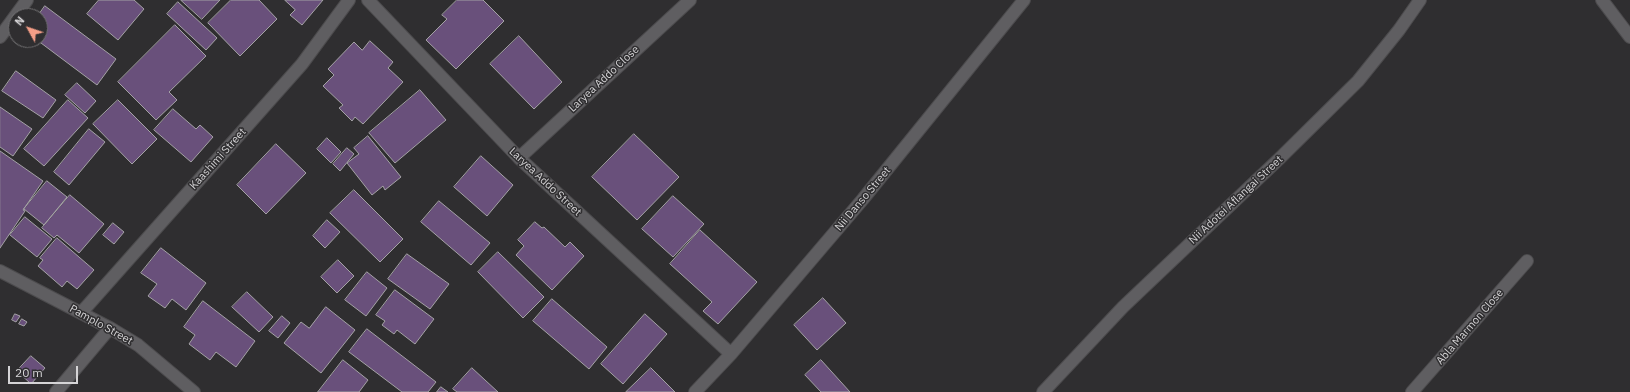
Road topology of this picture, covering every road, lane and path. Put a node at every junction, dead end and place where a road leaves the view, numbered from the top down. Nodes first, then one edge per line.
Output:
1 (27, 0) edge
2 (349, 0) edge
3 (368, 0) edge
4 (690, 0) edge
5 (1024, 0) edge
6 (1420, 0) edge
7 (1602, 0) edge
8 (0, 37) edge
9 (1630, 38) edge
10 (518, 158) junction
11 (1527, 261) dead end
12 (0, 271) edge
13 (81, 313) junction
14 (110, 328) junction
15 (731, 354) junction
16 (56, 392) edge
17 (194, 392) edge
18 (695, 392) edge
19 (1043, 392) edge
20 (1412, 392) edge

1 - 8 street
2 - 13 street, Kaashimi Street
3 - 10 street, Laryea Addo Street
4 - 10 street, Laryea Addo Close
5 - 15 street, Nii Danso Street
6 - 19 street, Nii Adotei Aflangai Street
7 - 9 street
10 - 15 street, Laryea Addo Street
11 - 20 street, Abla Marmon Close
12 - 13 street, Pamplo Street
13 - 14 street, Pamplo Street
14 - 16 street
14 - 17 street, Pamplo Street
15 - 18 street, Nii Danso Street

